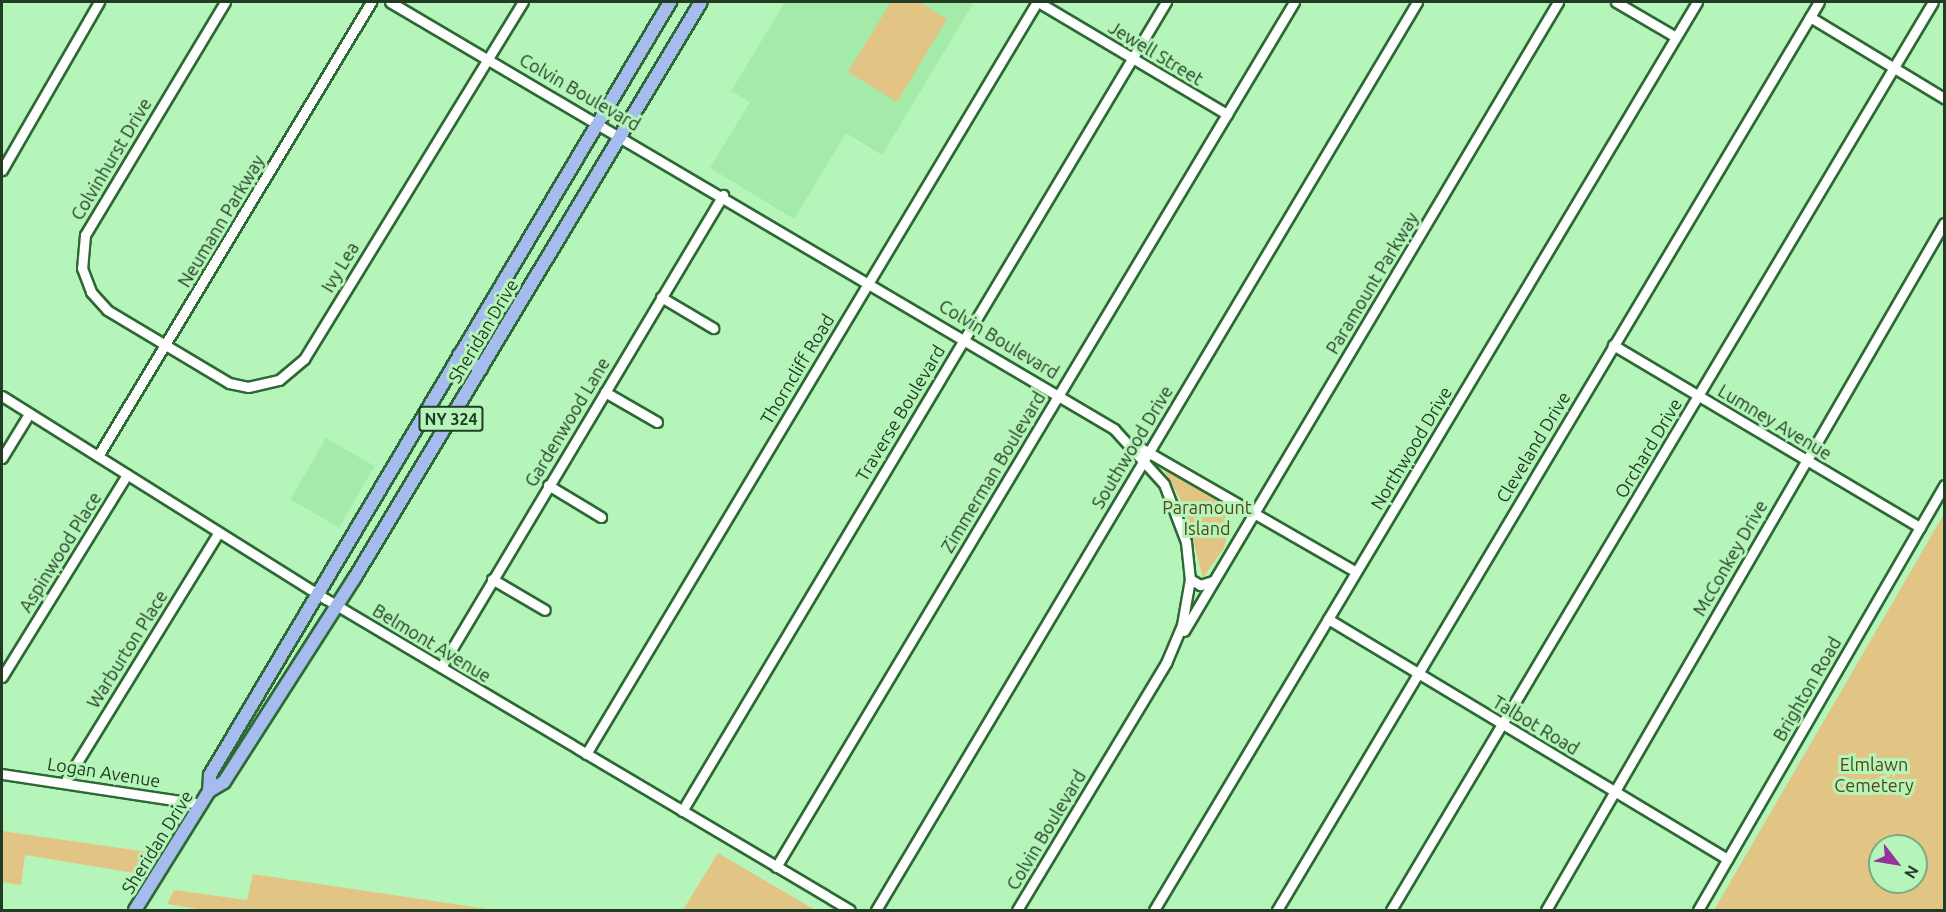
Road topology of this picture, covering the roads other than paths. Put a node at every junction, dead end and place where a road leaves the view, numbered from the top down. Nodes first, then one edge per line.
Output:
1 (99, 2) edge
2 (225, 2) edge
3 (372, 2) edge
4 (523, 2) edge
5 (670, 2) edge
6 (701, 2) edge
7 (1037, 2) edge
8 (1166, 2) edge
9 (1294, 2) edge
10 (1417, 2) edge
11 (1558, 2) edge
12 (1616, 2) edge
13 (1697, 2) edge
14 (1819, 2) edge
15 (1933, 2) edge
16 (396, 3) edge
17 (1810, 17) junction
18 (1676, 37) junction
19 (489, 58) junction
20 (1132, 58) junction
21 (1893, 67) junction
22 (1944, 98) edge
23 (1227, 114) junction
24 (599, 121) junction
25 (622, 134) junction
26 (2, 171) edge
27 (723, 195) junction
28 (1944, 223) edge
29 (869, 281) junction
30 (661, 297) junction
31 (713, 328) dead end
32 (964, 338) junction
33 (165, 345) junction
34 (1613, 345) junction
35 (459, 355) junction
36 (481, 369) junction
37 (604, 392) junction
38 (1058, 394) junction
39 (1698, 395) junction
40 (2, 396) edge
41 (29, 414) junction
42 (657, 423) dead end
43 (1132, 443) junction
44 (1150, 448) junction
45 (98, 456) junction
46 (2, 458) edge
47 (1144, 458) junction
48 (1806, 459) junction
49 (127, 475) junction
50 (1944, 484) edge
51 (548, 485) junction
52 (1255, 511) junction
53 (601, 517) dead end
54 (1920, 527) junction
55 (218, 533) junction
56 (1356, 572) junction
57 (492, 579) junction
58 (1190, 579) junction
59 (1213, 581) junction
60 (317, 594) junction
61 (336, 605) junction
62 (545, 610) dead end
63 (1328, 619) junction
64 (1174, 647) junction
65 (441, 667) junction
66 (1419, 672) junction
67 (2, 677) edge
68 (1503, 724) junction
69 (586, 754) junction
70 (2, 774) edge
71 (64, 782) junction
72 (209, 791) junction
73 (1615, 791) junction
74 (201, 804) junction
75 (682, 811) junction
76 (1727, 859) junction
77 (776, 867) junction
78 (135, 910) edge
79 (850, 910) edge
80 (876, 910) edge
81 (1017, 910) edge
82 (1154, 910) edge
83 (1277, 910) edge
84 (1391, 910) edge
85 (1546, 910) edge
86 (1698, 910) edge

1 - 26 street
2 - 33 street, Colvinhurst Drive
3 - 33 street, Neumann Parkway
4 - 19 street, Ivy Lea
5 - 24 main road, Sheridan Drive / NY 324
6 - 25 main road, Sheridan Drive / NY 324
7 - 20 street, Jewell Street
7 - 29 street, Thorncliff Road
8 - 20 street, Traverse Boulevard
9 - 23 street, Zimmerman Boulevard
10 - 44 street, Southwood Drive
11 - 52 street, Paramount Parkway
12 - 18 street
13 - 18 street, Northwood Drive
14 - 17 street, Cleveland Drive
15 - 21 street, Orchard Drive
16 - 19 street, Colvin Boulevard
17 - 21 street
17 - 34 street, Cleveland Drive
18 - 56 street, Northwood Drive
19 - 24 street, Colvin Boulevard
19 - 33 street, Ivy Lea
20 - 23 street, Jewell Street
20 - 32 street, Traverse Boulevard
21 - 22 street
21 - 39 street, Orchard Drive
23 - 38 street, Zimmerman Boulevard
24 - 25 street, Colvin Boulevard
24 - 35 main road, Sheridan Drive / NY 324
25 - 27 street, Colvin Boulevard
25 - 36 main road, Sheridan Drive / NY 324
27 - 29 street, Colvin Boulevard
27 - 30 street, Gardenwood Lane
28 - 48 street, McConkey Drive
29 - 32 street, Colvin Boulevard
29 - 69 street, Thorncliff Road
30 - 31 street
30 - 37 street, Gardenwood Lane
32 - 38 street, Colvin Boulevard
32 - 75 street, Traverse Boulevard
33 - 45 street, Neumann Parkway
34 - 39 street, Lumney Avenue
34 - 66 street, Cleveland Drive
35 - 36 main road
35 - 60 main road, Sheridan Drive / NY 324
36 - 61 main road, Sheridan Drive / NY 324
37 - 42 street
37 - 51 street, Gardenwood Lane
38 - 43 street, Colvin Boulevard
38 - 77 street, Zimmerman Boulevard
39 - 48 street, Lumney Avenue
39 - 68 street, Orchard Drive
40 - 41 street, Belmont Avenue
41 - 45 street, Belmont Avenue
41 - 46 street
43 - 44 street
43 - 47 street, Colvin Boulevard
44 - 47 street, Southwood Drive
44 - 52 street
45 - 49 street, Belmont Avenue
47 - 58 street, Colvin Boulevard
47 - 80 street, Southwood Drive
48 - 54 street, Lumney Avenue
48 - 73 street, McConkey Drive
49 - 55 street, Belmont Avenue
49 - 67 street, Aspinwood Place
50 - 54 street, Brighton Road
51 - 53 street
51 - 57 street, Gardenwood Lane
52 - 56 street
52 - 59 street, Paramount Parkway
54 - 76 street, Brighton Road
55 - 60 street, Belmont Avenue
55 - 71 street, Warburton Place
56 - 63 street, Northwood Drive
57 - 62 street
57 - 65 street, Gardenwood Lane
58 - 59 street
58 - 64 street, Colvin Boulevard
59 - 64 street, Paramount Parkway
60 - 61 street, Belmont Avenue
60 - 72 main road, Sheridan Drive / NY 324
61 - 65 street, Belmont Avenue
61 - 72 main road, Sheridan Drive / NY 324
63 - 66 street, Talbot Road
63 - 82 street, Northwood Drive
64 - 81 street, Colvin Boulevard
65 - 69 street, Belmont Avenue
66 - 68 street, Talbot Road
66 - 83 street, Cleveland Drive
68 - 73 street, Talbot Road
68 - 84 street, Orchard Drive
69 - 75 street, Belmont Avenue
70 - 71 street, Logan Avenue
71 - 74 street, Logan Avenue
72 - 74 main road, Sheridan Drive / NY 324
73 - 76 street, Talbot Road
73 - 85 street, McConkey Drive
74 - 78 main road, Sheridan Drive / NY 324
75 - 77 street, Belmont Avenue
76 - 86 street, Brighton Road
77 - 79 street, Belmont Avenue

